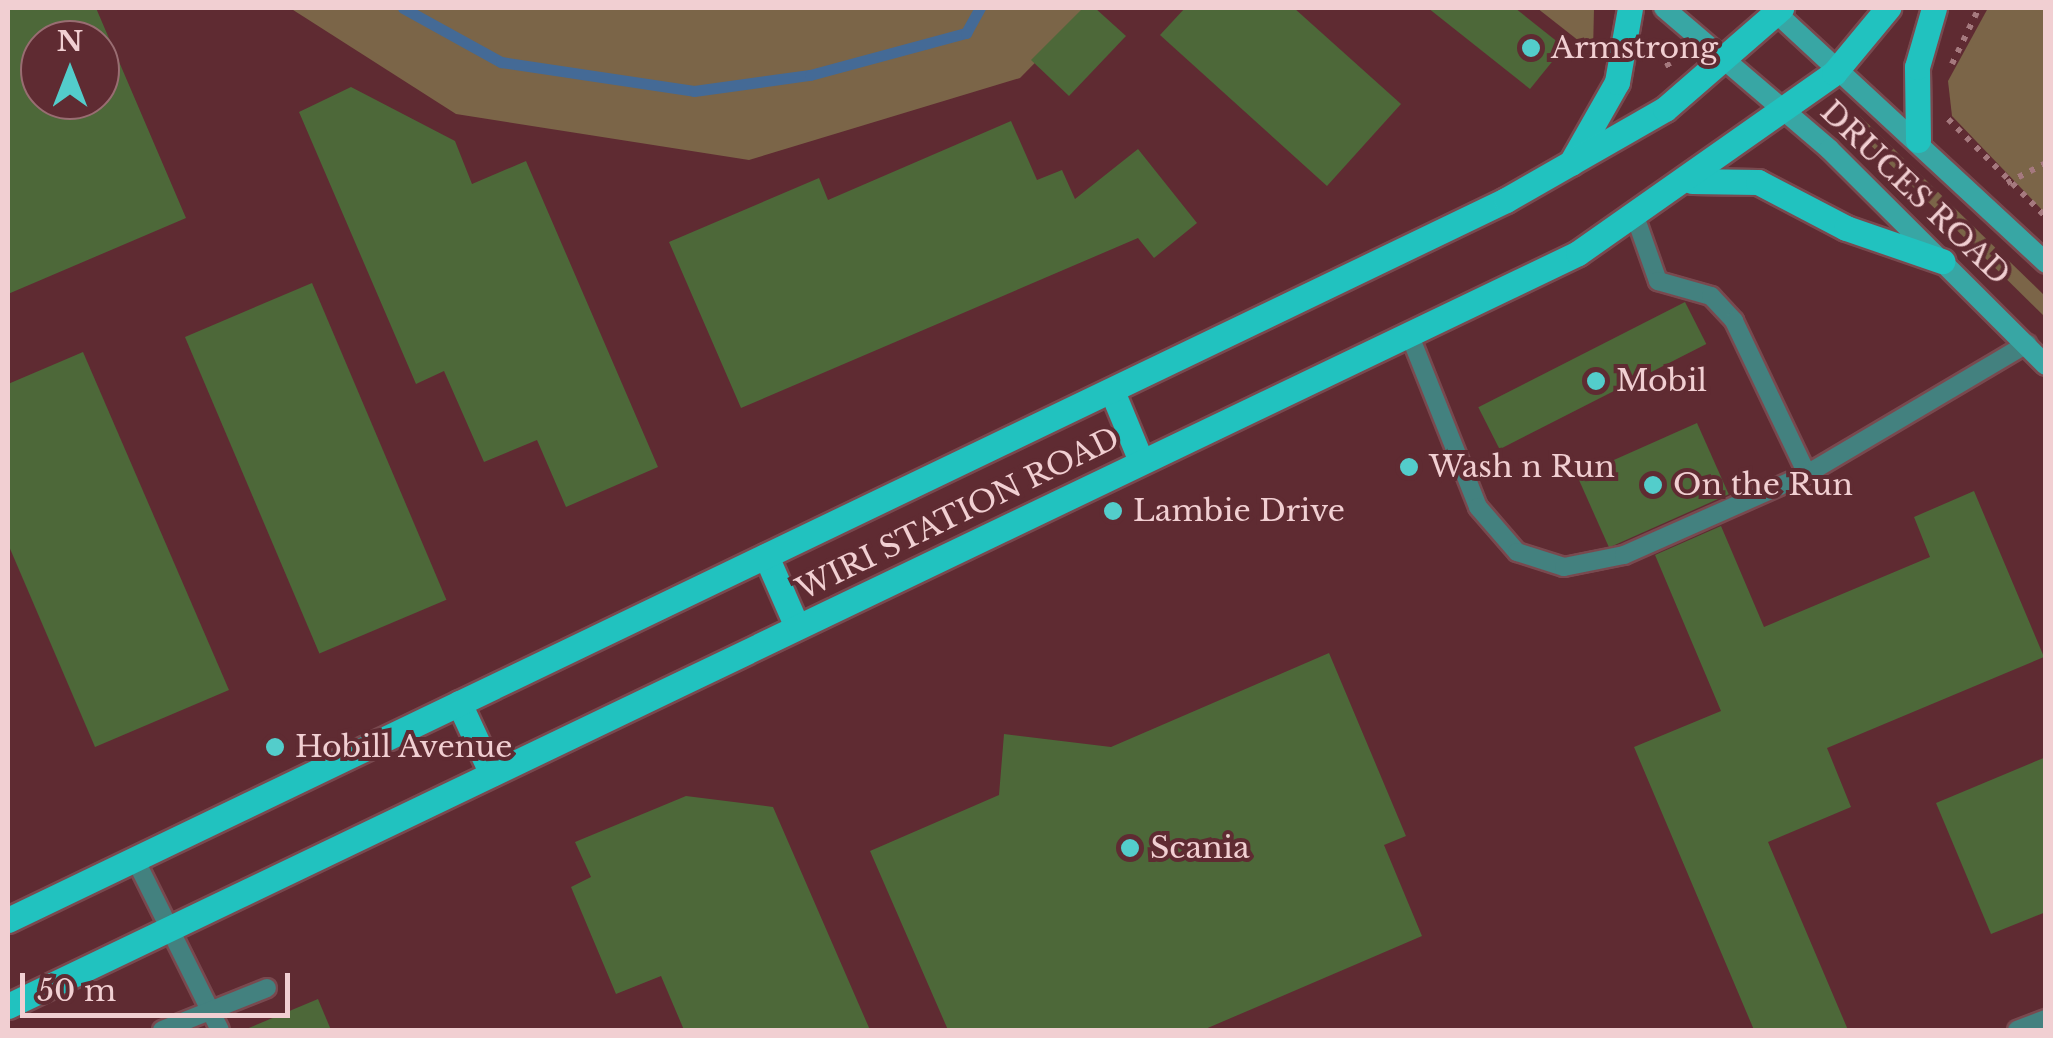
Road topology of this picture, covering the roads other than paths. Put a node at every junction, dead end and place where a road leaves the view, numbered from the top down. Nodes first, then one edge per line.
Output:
1 (1630, 8) edge
2 (1664, 8) edge
3 (1888, 8) edge
4 (1934, 8) edge
5 (1776, 9) edge
6 (1728, 60) junction
7 (1834, 73) junction
8 (1784, 108) junction
9 (1918, 140) junction
10 (1572, 162) junction
11 (1692, 181) junction
12 (1636, 219) junction
13 (1942, 260) junction
14 (2046, 263) edge
15 (1410, 336) junction
16 (2027, 344) junction
17 (2046, 365) edge
18 (1112, 391) junction
19 (1141, 461) junction
20 (1807, 474) junction
21 (766, 556) junction
22 (798, 627) junction
23 (459, 703) junction
24 (492, 774) junction
25 (135, 859) junction
26 (8, 920) edge
27 (164, 932) junction
28 (268, 988) dead end
29 (8, 1006) edge
30 (211, 1010) junction
31 (2046, 1019) edge
32 (162, 1030) edge
33 (220, 1030) edge
34 (2017, 1030) edge

1 - 10 main road
2 - 6 main road
3 - 7 main road, WIRI STATION ROAD
4 - 9 main road
5 - 6 main road, WIRI STATION ROAD
5 - 7 main road, DRUCES ROAD
6 - 8 main road, DRUCES ROAD
6 - 10 main road, WIRI STATION ROAD
7 - 8 main road, WIRI STATION ROAD
7 - 9 main road, DRUCES ROAD
8 - 11 main road, WIRI STATION ROAD
8 - 13 main road, DRUCES ROAD
9 - 14 main road, DRUCES ROAD
10 - 18 main road, WIRI STATION ROAD
11 - 12 main road, WIRI STATION ROAD
11 - 13 main road
12 - 15 main road, WIRI STATION ROAD
12 - 20 lane
13 - 16 main road, DRUCES ROAD
15 - 19 main road, WIRI STATION ROAD
15 - 20 lane
16 - 17 main road, DRUCES ROAD
16 - 20 lane
18 - 19 main road
18 - 21 main road, WIRI STATION ROAD
19 - 22 main road, WIRI STATION ROAD
21 - 22 main road
21 - 23 main road, WIRI STATION ROAD
22 - 24 main road, WIRI STATION ROAD
23 - 24 main road
23 - 25 main road, WIRI STATION ROAD
24 - 27 main road, WIRI STATION ROAD
25 - 26 main road, WIRI STATION ROAD
25 - 27 lane
27 - 29 main road, WIRI STATION ROAD
27 - 30 lane
28 - 30 lane
30 - 32 lane
30 - 33 lane
31 - 34 lane

